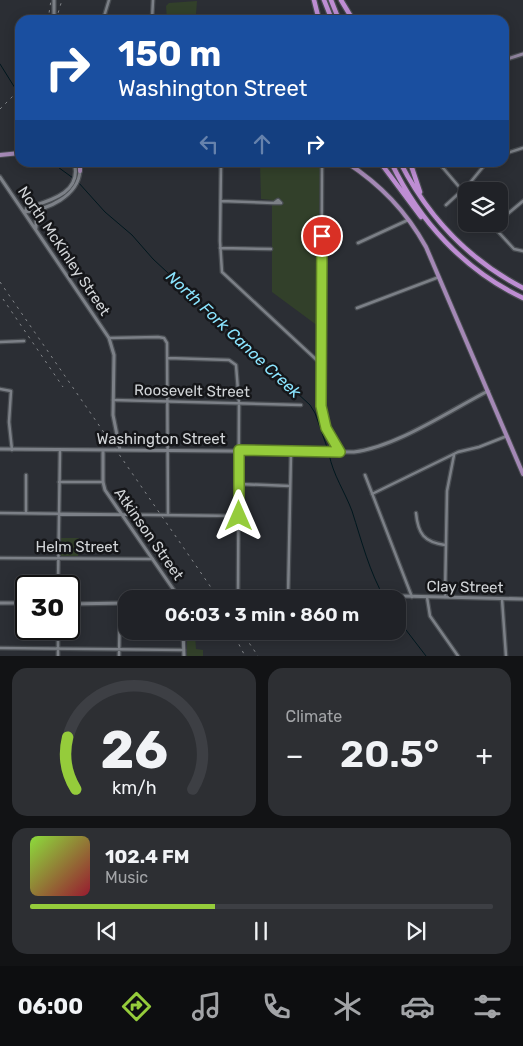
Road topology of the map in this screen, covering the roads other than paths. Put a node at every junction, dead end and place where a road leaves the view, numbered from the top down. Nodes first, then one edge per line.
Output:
1 (54, 0) edge
2 (109, 0) edge
3 (153, 0) edge
4 (314, 0) edge
5 (324, 0) edge
6 (331, 0) edge
7 (342, 0) edge
8 (54, 15) edge
9 (104, 15) edge
10 (152, 15) edge
11 (318, 15) edge
12 (330, 15) edge
13 (337, 15) edge
14 (351, 15) edge
15 (523, 54) edge
16 (509, 58) edge
17 (523, 148) edge
18 (509, 152) edge
19 (15, 154) edge
20 (0, 155) edge
21 (76, 167) edge
22 (79, 167) edge
23 (221, 167) edge
24 (322, 167) edge
25 (353, 167) edge
26 (384, 167) edge
27 (394, 167) edge
28 (403, 167) edge
29 (412, 167) edge
30 (442, 167) edge
31 (483, 167) edge
32 (78, 172) junction
33 (0, 177) edge
34 (470, 182) edge
35 (458, 185) edge
36 (73, 188) junction
37 (458, 195) edge
38 (523, 200) edge
39 (221, 201) junction
40 (274, 203) dead end
41 (446, 205) dead end
42 (44, 206) junction
43 (430, 211) junction
44 (24, 212) junction
45 (508, 213) edge
46 (410, 220) junction
47 (36, 229) junction
48 (500, 232) edge
49 (442, 239) junction
50 (358, 243) dead end
51 (220, 248) junction
52 (271, 249) dead end
53 (523, 251) edge
54 (440, 277) junction
55 (523, 288) edge
56 (523, 298) edge
57 (357, 308) dead end
58 (109, 338) junction
59 (24, 341) dead end
60 (0, 342) edge
61 (168, 358) junction
62 (321, 364) junction
63 (0, 390) edge
64 (488, 391) junction
65 (113, 400) junction
66 (168, 402) junction
67 (239, 403) junction
68 (301, 405) dead end
69 (321, 406) junction
70 (325, 407) dead end
71 (507, 436) junction
72 (0, 449) edge
73 (12, 450) junction
74 (60, 450) junction
75 (103, 450) junction
76 (120, 450) junction
77 (167, 450) junction
78 (239, 450) junction
79 (291, 452) junction
80 (340, 452) junction
81 (454, 454) junction
82 (523, 474) edge
83 (26, 475) dead end
84 (366, 475) dead end
85 (59, 482) junction
86 (103, 482) junction
87 (239, 484) junction
88 (290, 486) junction
89 (372, 494) junction
90 (0, 513) edge
91 (26, 513) junction
92 (416, 513) dead end
93 (59, 514) junction
94 (122, 514) junction
95 (168, 515) junction
96 (239, 516) junction
97 (445, 545) junction
98 (0, 558) edge
99 (58, 559) junction
100 (153, 559) junction
101 (58, 575) edge
102 (174, 590) edge
103 (238, 590) edge
104 (288, 590) edge
105 (406, 596) edge
106 (412, 596) junction
107 (427, 597) junction
108 (445, 597) junction
109 (502, 599) junction
110 (523, 599) edge
111 (0, 603) edge
112 (15, 603) edge
113 (118, 603) edge
114 (80, 604) edge
115 (58, 640) edge
116 (120, 640) edge
117 (183, 640) edge
118 (0, 648) edge
119 (58, 648) junction
120 (120, 648) junction
121 (184, 650) junction
122 (58, 656) edge
123 (120, 656) edge
124 (184, 656) edge
125 (458, 656) edge
126 (506, 656) edge

1 - 8 street
2 - 9 street
3 - 10 street
4 - 11 highway
5 - 12 highway
6 - 13 highway
7 - 14 highway
15 - 16 main road
17 - 18 street
19 - 20 main road
21 - 32 street
22 - 32 main road
23 - 39 street
24 - 62 street
25 - 46 main road
26 - 49 highway
27 - 49 highway
28 - 43 highway
29 - 43 highway
30 - 35 street
31 - 34 street
32 - 36 street
33 - 44 street, North McKinley Street
36 - 42 street
36 - 44 street
37 - 41 street
38 - 45 street
39 - 40 street
39 - 51 street
42 - 44 street
42 - 47 street
43 - 55 highway
44 - 47 street, North McKinley Street
46 - 50 street
46 - 54 main road
47 - 58 street, North McKinley Street
48 - 53 street
49 - 56 highway
51 - 52 street
51 - 62 street
54 - 57 street
54 - 64 main road
58 - 61 street
58 - 65 street
59 - 60 street
61 - 66 street
61 - 67 street
62 - 69 street
63 - 73 street
64 - 71 main road
64 - 80 street, Washington Street
65 - 66 street, Roosevelt Street
65 - 76 street
66 - 67 street, Roosevelt Street
66 - 77 street
67 - 68 street, Roosevelt Street
67 - 78 street
69 - 70 street
69 - 80 street
71 - 81 street
71 - 82 main road
72 - 73 street, Washington Street
73 - 74 street, Washington Street
74 - 75 street, Washington Street
74 - 85 street
75 - 76 street, Washington Street
75 - 86 street, Atkinson Street
76 - 77 street, Washington Street
77 - 78 street, Washington Street
77 - 95 street
78 - 79 street, Washington Street
78 - 87 street
79 - 80 street, Washington Street
79 - 88 street
81 - 89 street
81 - 97 street
83 - 91 street
84 - 89 street
85 - 86 street
85 - 93 street
86 - 94 street, Atkinson Street
87 - 88 street
87 - 96 street
88 - 104 street
89 - 106 street
90 - 91 street
91 - 93 street
92 - 97 street
93 - 94 street
93 - 99 street
94 - 95 street
94 - 100 street, Atkinson Street
95 - 96 street
96 - 103 street
97 - 108 street
98 - 99 street, Helm Street
99 - 100 street, Helm Street
99 - 101 street
100 - 102 street, Atkinson Street
105 - 106 street, Clay Street
106 - 107 street, Clay Street
107 - 108 street, Clay Street
107 - 125 street
108 - 109 street, Clay Street
109 - 110 street, Clay Street
109 - 126 street
111 - 112 street
113 - 114 street
115 - 119 street
116 - 120 street
117 - 121 street
118 - 119 street
119 - 120 street
119 - 122 street
120 - 121 street
120 - 123 street
121 - 124 street

